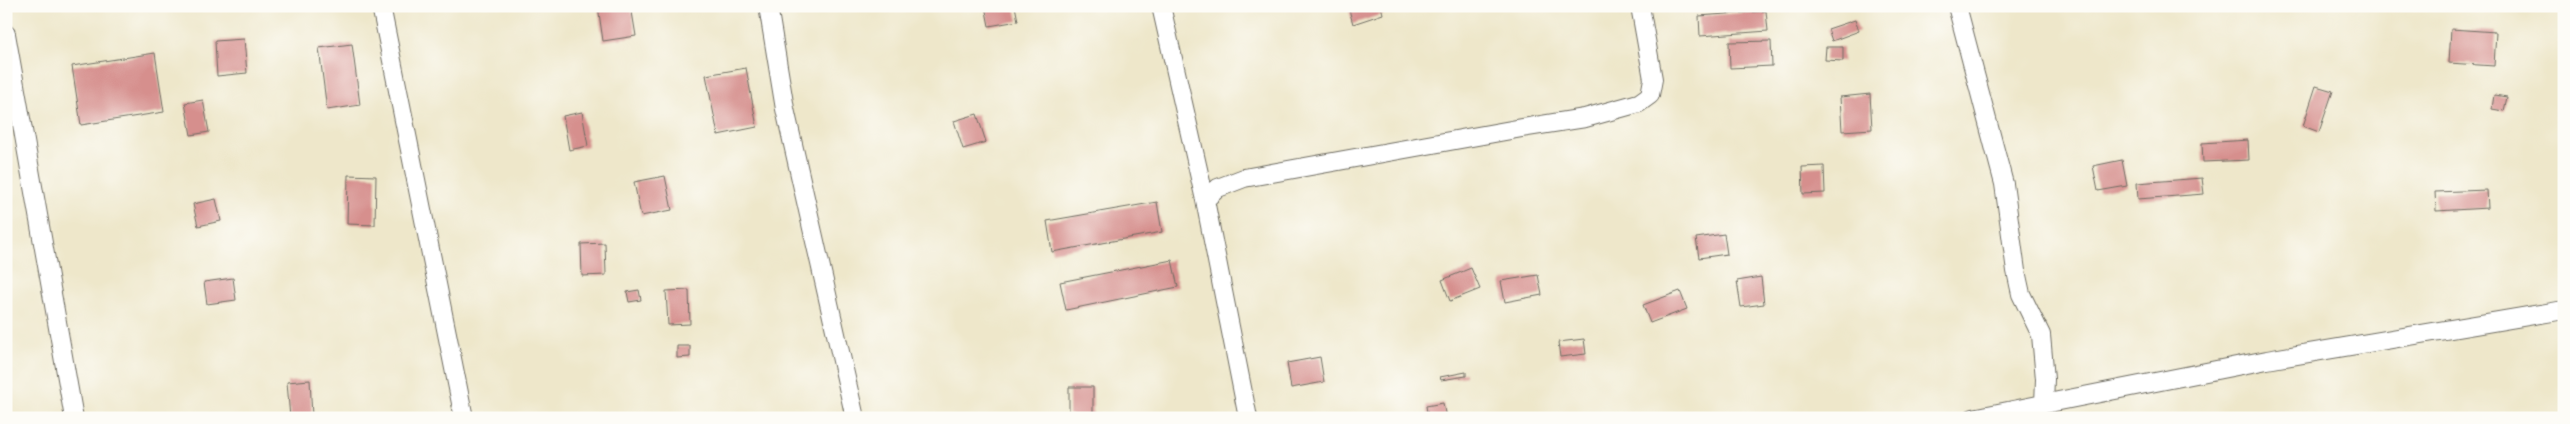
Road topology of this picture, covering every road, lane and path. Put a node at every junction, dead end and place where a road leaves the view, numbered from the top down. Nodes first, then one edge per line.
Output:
1 (381, 6) edge
2 (768, 6) edge
3 (1161, 6) edge
4 (1640, 6) edge
5 (1956, 6) edge
6 (6, 34) edge
7 (1205, 200) junction
8 (2564, 310) edge
9 (2044, 404) junction
10 (74, 418) edge
11 (464, 418) edge
12 (855, 418) edge
13 (1248, 418) edge
14 (1973, 418) edge

1 - 11 street
2 - 12 street
3 - 7 street
4 - 7 street
5 - 9 street
6 - 10 street
7 - 13 street
8 - 9 street
9 - 14 street

